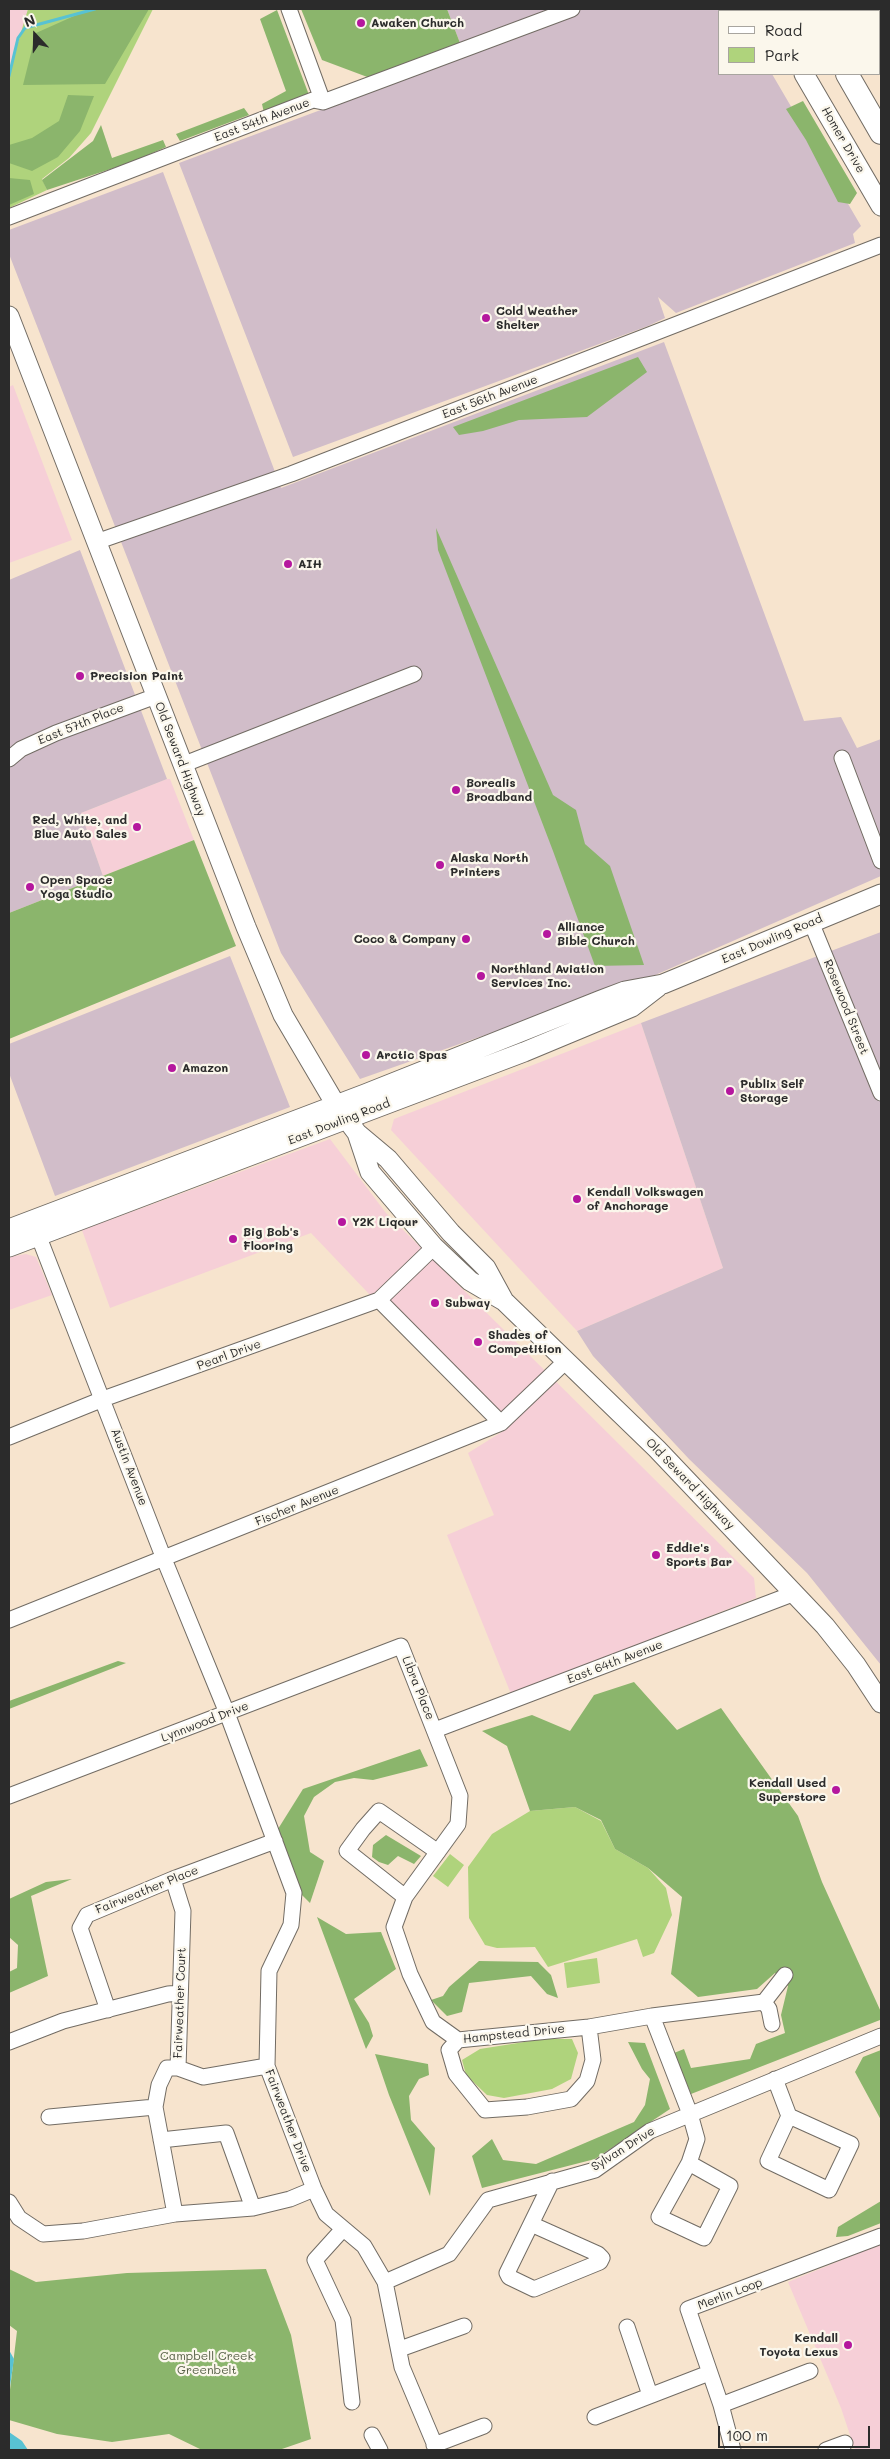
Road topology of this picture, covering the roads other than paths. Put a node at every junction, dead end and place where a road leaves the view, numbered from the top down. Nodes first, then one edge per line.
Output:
1 (288, 9) edge
2 (565, 10) edge
3 (805, 75) edge
4 (848, 75) edge
5 (323, 102) junction
6 (866, 108) junction
7 (881, 133) edge
8 (881, 141) edge
9 (881, 206) edge
10 (9, 217) edge
11 (881, 245) edge
12 (9, 316) edge
13 (96, 542) junction
14 (414, 674) dead end
15 (156, 696) junction
16 (842, 758) dead end
17 (9, 759) edge
18 (182, 765) junction
19 (881, 861) edge
20 (881, 894) edge
21 (811, 922) junction
22 (881, 1093) edge
23 (346, 1119) junction
24 (9, 1229) edge
25 (36, 1229) junction
26 (9, 1247) edge
27 (434, 1247) junction
28 (379, 1300) junction
29 (504, 1300) junction
30 (566, 1361) junction
31 (103, 1399) junction
32 (500, 1424) junction
33 (9, 1437) edge
34 (164, 1560) junction
35 (795, 1593) junction
36 (9, 1620) edge
37 (401, 1646) joint
38 (881, 1703) edge
39 (227, 1713) junction
40 (436, 1730) junction
41 (9, 1796) edge
42 (275, 1841) junction
43 (438, 1852) junction
44 (173, 1879) junction
45 (405, 1896) junction
46 (785, 1975) dead end
47 (180, 1993) junction
48 (764, 2002) junction
49 (108, 2010) junction
50 (652, 2016) junction
51 (772, 2024) dead end
52 (588, 2027) junction
53 (881, 2036) edge
54 (458, 2040) junction
55 (9, 2042) edge
56 (266, 2066) junction
57 (178, 2068) junction
58 (775, 2079) junction
59 (155, 2107) junction
60 (690, 2114) junction
61 (789, 2116) junction
62 (49, 2117) dead end
63 (161, 2140) junction
64 (689, 2163) junction
65 (552, 2182) junction
66 (314, 2189) junction
67 (9, 2202) edge
68 (253, 2208) junction
69 (175, 2214) junction
70 (531, 2224) junction
71 (343, 2229) junction
72 (881, 2236) edge
73 (385, 2282) junction
74 (464, 2326) dead end
75 (627, 2327) dead end
76 (400, 2349) junction
77 (810, 2371) dead end
78 (709, 2373) junction
79 (650, 2396) junction
80 (352, 2402) dead end
81 (721, 2405) junction
82 (595, 2417) dead end
83 (484, 2426) dead end
84 (372, 2435) dead end
85 (845, 2443) dead end
86 (436, 2448) edge
87 (380, 2450) edge
88 (733, 2450) edge
89 (826, 2450) edge

1 - 5 street
2 - 5 street, East 54th Avenue
3 - 9 main road, Homer Drive
4 - 6 highway
5 - 10 street, East 54th Avenue
6 - 7 highway
6 - 8 highway
11 - 13 street, East 56th Avenue
12 - 13 main road, Old Seward Highway
13 - 15 main road, Old Seward Highway
14 - 18 street
15 - 17 street, East 57th Place
15 - 18 main road, Old Seward Highway
16 - 19 street
18 - 23 main road, Old Seward Highway
20 - 21 main road, East Dowling Road
21 - 22 street, Rosewood Street
21 - 23 main road, East Dowling Road
23 - 25 main road, East Dowling Road
23 - 27 main road, Old Seward Highway
23 - 29 main road, Old Seward Highway
24 - 25 main road, East Dowling Road
25 - 26 main road, East Dowling Road
25 - 31 street, Austin Avenue
27 - 28 street, Pearl Drive
27 - 29 main road, Old Seward Highway
28 - 31 street, Pearl Drive
28 - 32 street
29 - 30 main road, Old Seward Highway
30 - 32 street, Fischer Avenue
30 - 35 main road, Old Seward Highway
31 - 33 street, Pearl Drive
31 - 34 street, Austin Avenue
32 - 34 street, Fischer Avenue
34 - 36 street, Fischer Avenue
34 - 39 street, Austin Avenue
35 - 38 main road, Old Seward Highway
35 - 40 street, East 64th Avenue
37 - 39 street, Lynnwood Drive
37 - 40 street, Libra Place
39 - 41 street, Lynnwood Drive
39 - 42 street, Fairweather Drive
40 - 43 street, Hampstead Drive
42 - 44 street, Fairweather Place
42 - 56 street, Fairweather Drive
43 - 45 street, Hampstead Drive
43 - 45 street
44 - 47 street, Fairweather Court
44 - 49 street, Fairweather Place
45 - 54 street, Hampstead Drive
46 - 48 street
47 - 49 street
47 - 57 street, Fairweather Court
48 - 50 street, Hampstead Drive
48 - 51 street
49 - 55 street
50 - 52 street, Hampstead Drive
50 - 60 street
52 - 54 street, Hampstead Drive
52 - 54 street
53 - 58 street, Sylvan Drive
56 - 57 street, Fairweather Court
56 - 66 street, Fairweather Drive
57 - 59 street
58 - 60 street, Sylvan Drive
58 - 61 street
59 - 62 street
59 - 63 street
60 - 64 street
60 - 65 street, Sylvan Drive
61 - 61 street
63 - 68 street
63 - 69 street
64 - 64 street
65 - 70 street
65 - 73 street, Sylvan Drive
66 - 68 street
66 - 71 street, Fairweather Drive
67 - 69 street
68 - 69 street
70 - 70 street
71 - 73 street, Fairweather Drive
71 - 80 street
72 - 78 street, Merlin Loop
73 - 76 street, Fairweather Drive
74 - 76 street
75 - 79 street
76 - 86 street, Fairweather Drive
77 - 81 street
78 - 79 street
78 - 81 street, Merlin Loop
79 - 82 street
81 - 88 street, Merlin Loop
83 - 86 street
84 - 87 street
85 - 89 street

